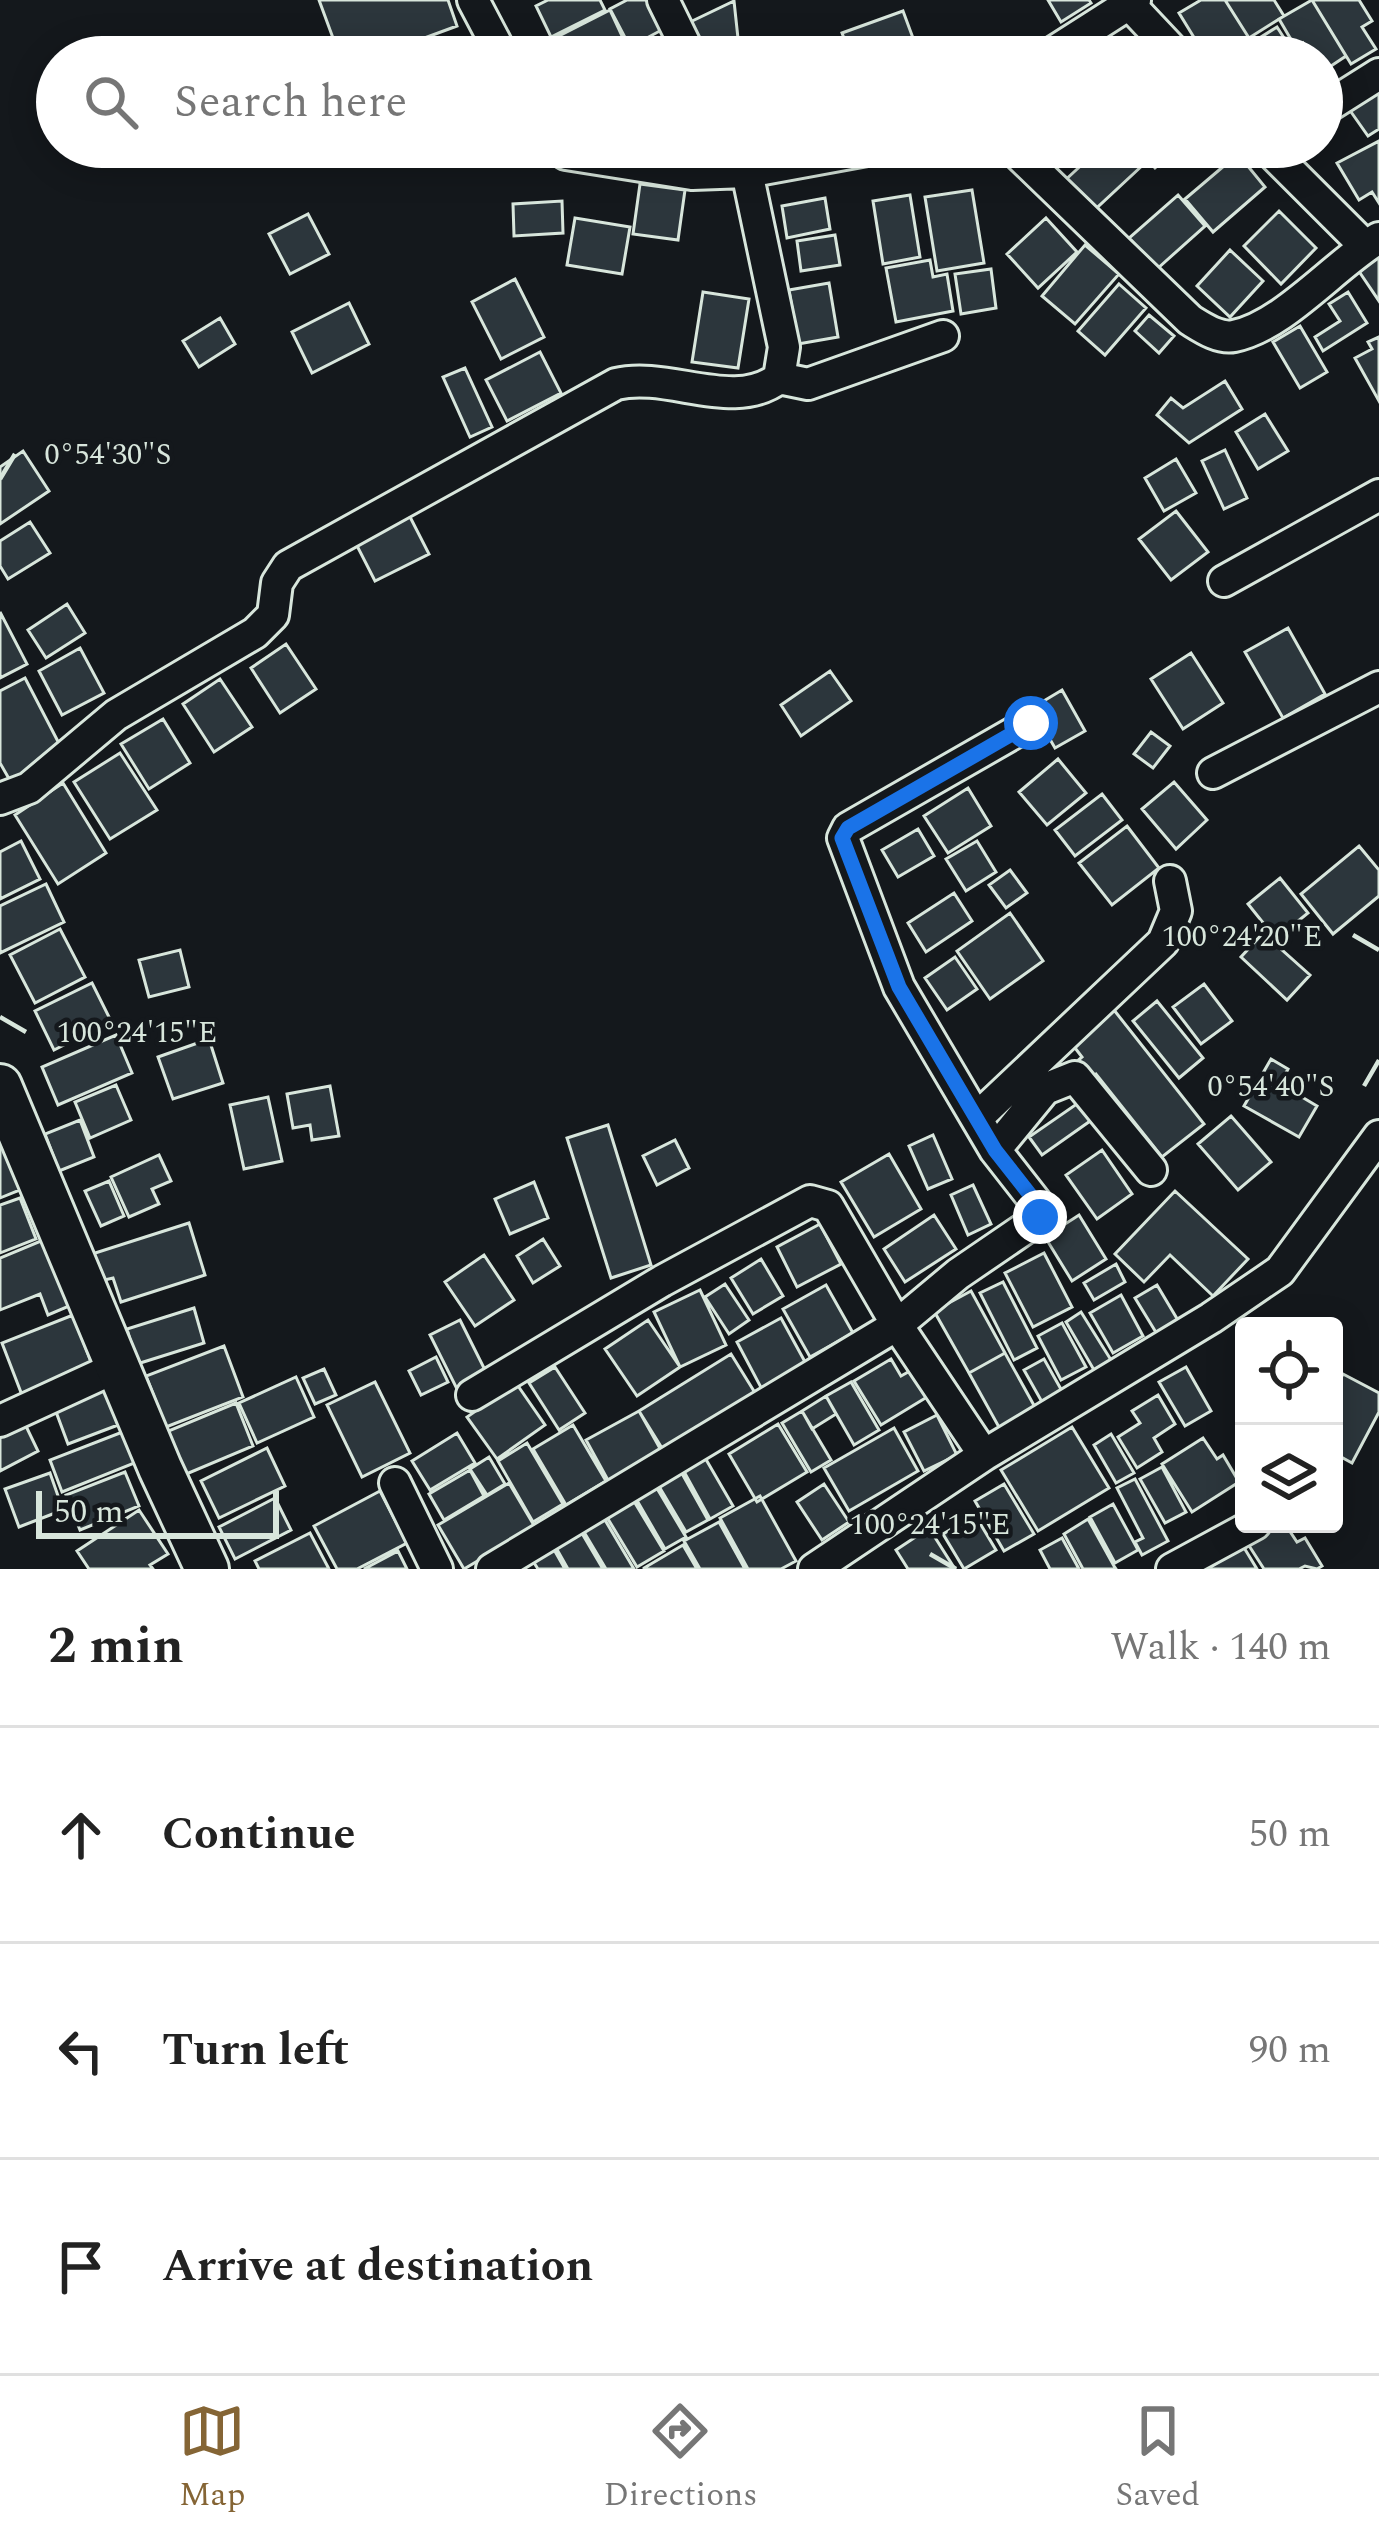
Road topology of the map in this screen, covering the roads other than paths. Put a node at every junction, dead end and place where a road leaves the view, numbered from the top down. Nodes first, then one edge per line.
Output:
1 (473, 0) edge
2 (663, 0) edge
3 (1132, 2) edge
4 (492, 36) edge
5 (681, 36) edge
6 (1079, 36) edge
7 (1161, 36) edge
8 (1379, 74) edge
9 (1343, 97) edge
10 (654, 168) edge
11 (712, 168) edge
12 (743, 168) edge
13 (1033, 168) edge
14 (1289, 168) edge
15 (1372, 243) edge
16 (943, 336) dead end
17 (779, 378) junction
18 (1379, 495) edge
19 (1223, 581) dead end
20 (1379, 687) edge
21 (1031, 723) dead end
22 (1213, 773) dead end
23 (0, 799) edge
24 (1170, 881) dead end
25 (4, 1111) edge
26 (978, 1117) junction
27 (1379, 1136) edge
28 (995, 1150) junction
29 (1151, 1171) dead end
30 (897, 1324) junction
31 (117, 1367) junction
32 (472, 1395) dead end
33 (0, 1421) edge
34 (984, 1455) junction
35 (395, 1483) dead end
36 (1238, 1533) edge
37 (207, 1569) edge
38 (437, 1569) edge
39 (492, 1569) edge
40 (814, 1569) edge
41 (1172, 1569) edge

1 - 4 street
2 - 5 street
3 - 6 street
3 - 7 street
8 - 9 street
10 - 11 street
12 - 17 street
13 - 15 street
14 - 15 street
16 - 17 street
17 - 23 street
18 - 19 street
20 - 22 street
21 - 26 street
24 - 26 street
25 - 31 street
26 - 28 street
27 - 34 street
28 - 29 street
28 - 30 street
30 - 32 street
30 - 34 street
30 - 39 street
31 - 33 street
31 - 37 street
34 - 40 street
35 - 38 street
36 - 41 street

